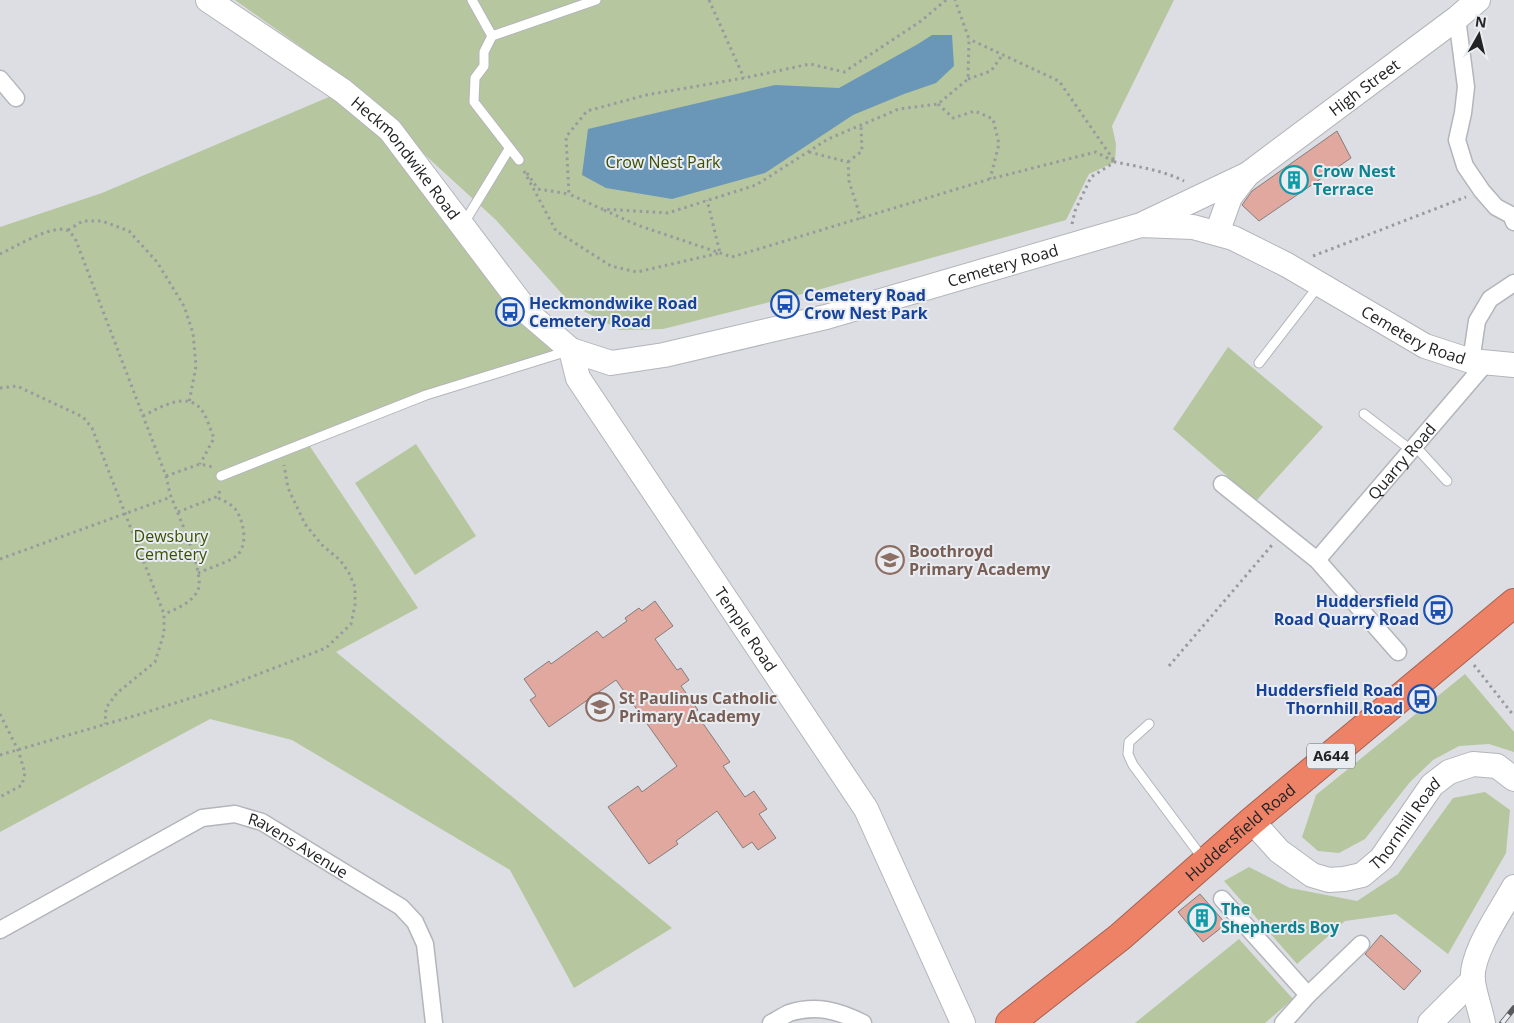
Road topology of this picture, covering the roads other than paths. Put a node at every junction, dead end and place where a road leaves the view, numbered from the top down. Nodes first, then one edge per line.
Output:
1 (208, 0) edge
2 (472, 0) edge
3 (596, 0) edge
4 (1478, 0) edge
5 (1457, 18) junction
6 (492, 36) junction
7 (0, 79) edge
8 (16, 98) dead end
9 (510, 149) junction
10 (518, 160) road end
11 (1248, 174) junction
12 (1513, 216) edge
13 (463, 225) junction
14 (1141, 225) junction
15 (1217, 233) junction
16 (1514, 283) edge
17 (1320, 284) junction
18 (571, 350) junction
19 (1478, 362) junction
20 (1259, 363) dead end
21 (1514, 365) edge
22 (1364, 414) dead end
23 (1413, 448) junction
24 (222, 476) road end
25 (1447, 481) dead end
26 (1222, 484) dead end
27 (1317, 560) junction
28 (1514, 603) edge
29 (1398, 652) dead end
30 (1149, 724) dead end
31 (1514, 779) edge
32 (1252, 821) junction
33 (1206, 862) junction
34 (1514, 887) edge
35 (1222, 899) dead end
36 (0, 930) edge
37 (1361, 944) dead end
38 (1472, 980) junction
39 (1308, 995) junction
40 (434, 1023) edge
41 (771, 1023) edge
42 (863, 1023) edge
43 (963, 1023) edge
44 (1010, 1023) edge
45 (1283, 1023) edge
46 (1430, 1023) edge
47 (1483, 1023) edge

1 - 13 main road, Heckmondwike Road
2 - 6 lane
3 - 6 lane
4 - 5 main road, High Street
5 - 11 main road, High Street
5 - 12 street
6 - 9 lane
7 - 8 street
9 - 10 lane
9 - 13 lane
11 - 14 main road, High Street
11 - 15 main road, High Street
13 - 18 main road, Heckmondwike Road
14 - 15 main road, Cemetery Road
14 - 18 main road, Cemetery Road
15 - 17 main road, Cemetery Road
16 - 19 street
17 - 19 main road, Cemetery Road
17 - 20 lane
18 - 24 lane
18 - 43 main road, Temple Road
19 - 21 main road, Cemetery Road
19 - 23 street, Quarry Road
22 - 23 lane
23 - 25 lane
23 - 27 street, Quarry Road
26 - 27 street
27 - 29 street
28 - 32 highway, Huddersfield Road / A644
30 - 33 lane
31 - 32 main road, Thornhill Road
32 - 33 highway, Huddersfield Road / A644
33 - 44 highway, Huddersfield Road / A644
34 - 38 main road
35 - 39 street
36 - 40 street, Ravens Avenue
37 - 39 street
38 - 46 main road
38 - 47 main road
39 - 45 street
41 - 42 street

